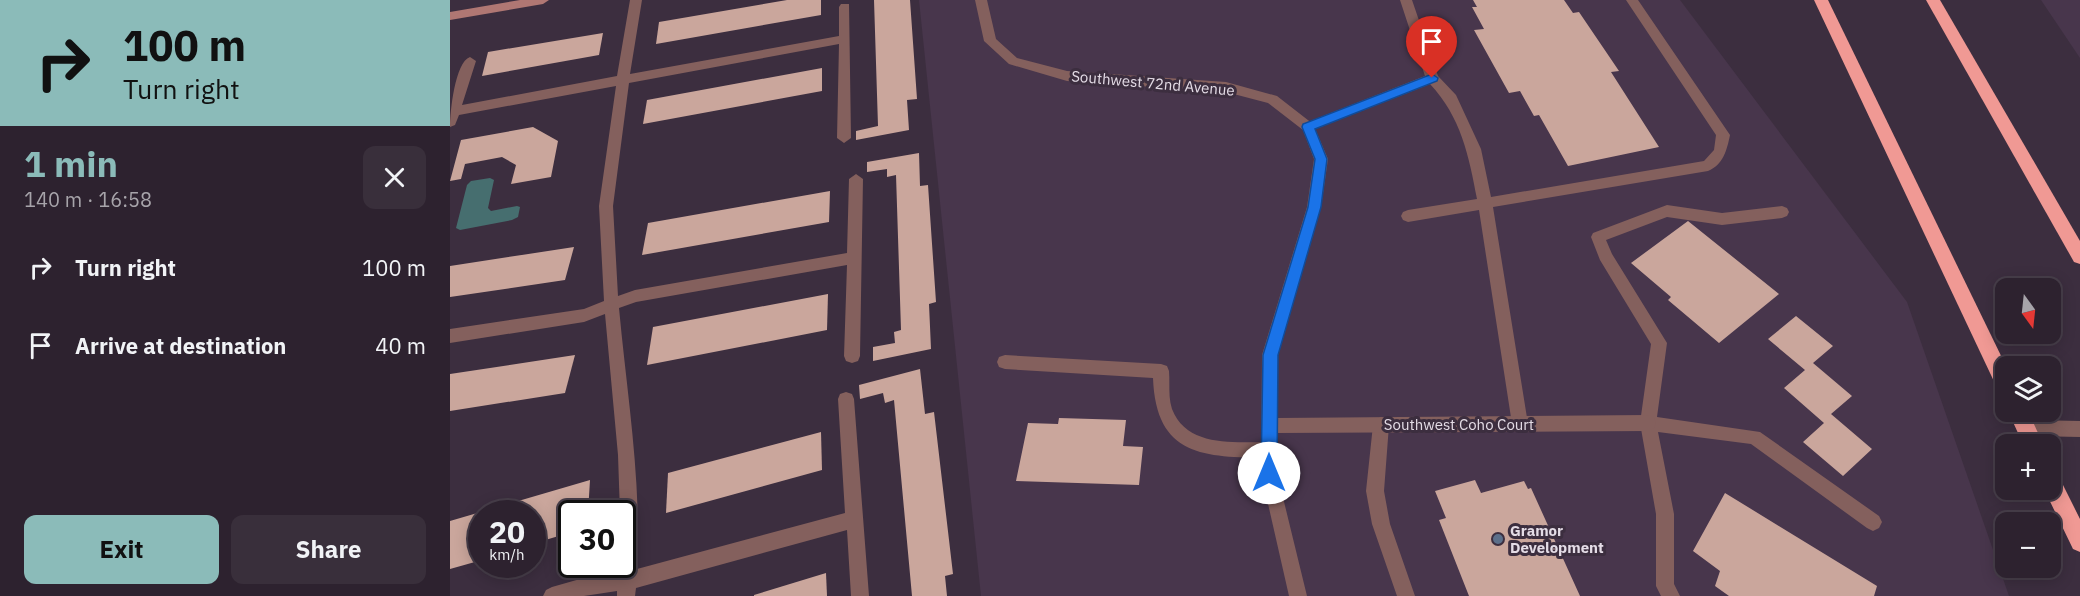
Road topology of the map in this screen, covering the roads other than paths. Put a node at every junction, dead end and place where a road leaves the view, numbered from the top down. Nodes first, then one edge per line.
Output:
1 (543, 0) edge
2 (636, 0) edge
3 (981, 0) edge
4 (1406, 0) edge
5 (1632, 0) edge
6 (1821, 0) edge
7 (1933, 0) edge
8 (845, 7) dead end
9 (450, 16) edge
10 (844, 39) junction
11 (470, 60) dead end
12 (1432, 78) junction
13 (624, 79) junction
14 (452, 116) edge
15 (1308, 127) junction
16 (844, 138) dead end
17 (856, 179) dead end
18 (1485, 203) junction
19 (1782, 212) dead end
20 (1408, 216) dead end
21 (2080, 257) edge
22 (854, 258) junction
23 (610, 305) junction
24 (450, 336) edge
25 (852, 356) dead end
26 (1005, 362) dead end
27 (1995, 363) edge
28 (846, 399) dead end
29 (1648, 423) junction
30 (1520, 424) junction
31 (1381, 425) junction
32 (1269, 426) junction
33 (2026, 428) edge
34 (2080, 429) edge
35 (1269, 450) junction
36 (2060, 500) edge
37 (855, 519) junction
38 (1873, 522) dead end
39 (2080, 542) edge
40 (626, 589) edge
41 (552, 596) edge
42 (860, 596) edge
43 (1298, 596) edge
44 (1406, 596) edge
45 (1671, 596) edge

1 - 9 main road
2 - 13 street
3 - 15 street, Southwest 72nd Avenue
4 - 12 street
5 - 18 street
6 - 27 highway
7 - 21 highway
8 - 10 street
10 - 13 street
10 - 16 street
11 - 14 street
12 - 15 street
12 - 18 street
13 - 14 street
13 - 23 street
15 - 32 street
17 - 22 street
18 - 20 street
18 - 30 street
19 - 29 street
22 - 23 street
22 - 25 street
23 - 24 street
23 - 40 street
26 - 35 street
28 - 37 street
29 - 30 street, Southwest Coho Court
29 - 38 street, Southwest Coho Court
29 - 45 street
30 - 31 street, Southwest Coho Court
31 - 32 street, Southwest Coho Court
31 - 44 street
32 - 35 street
33 - 34 street
35 - 43 street
36 - 39 highway
37 - 40 street
37 - 42 street
40 - 41 street

